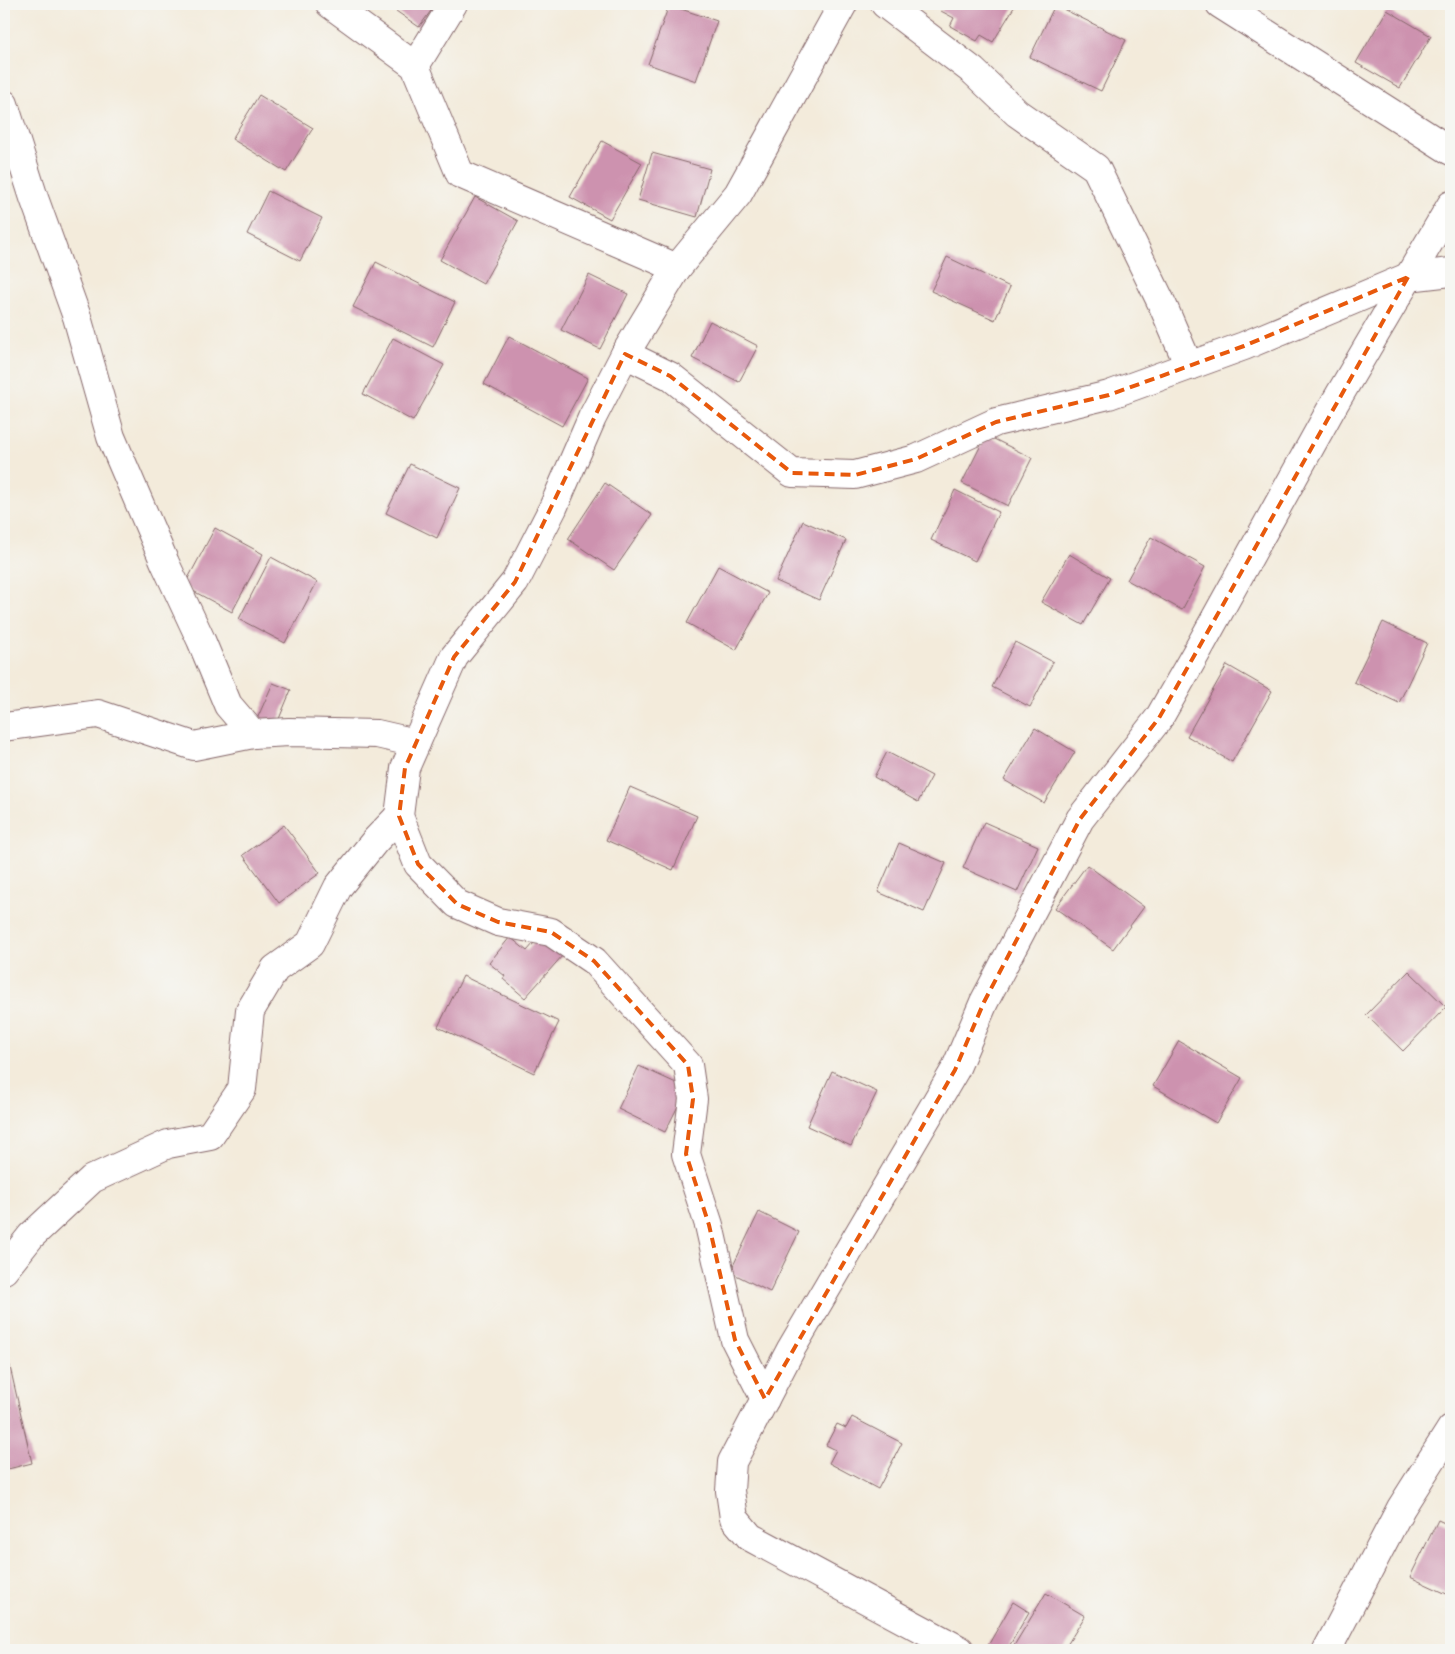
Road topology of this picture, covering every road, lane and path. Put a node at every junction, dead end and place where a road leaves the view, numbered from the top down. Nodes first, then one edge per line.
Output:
1 (330, 4) edge
2 (453, 4) edge
3 (843, 4) edge
4 (885, 4) edge
5 (1220, 4) edge
6 (415, 66) junction
7 (4, 104) edge
8 (1451, 151) edge
9 (1451, 205) edge
10 (677, 268) junction
11 (1451, 272) edge
12 (1408, 277) junction
13 (626, 354) junction
14 (1189, 366) junction
15 (4, 727) edge
16 (253, 734) junction
17 (416, 743) junction
18 (399, 816) junction
19 (4, 1270) edge
20 (766, 1399) junction
21 (1451, 1429) edge
22 (960, 1650) edge
23 (1327, 1650) edge

1 - 6 street
2 - 6 street
3 - 10 street
4 - 14 street
5 - 8 street
6 - 10 street
7 - 16 street
9 - 12 street
10 - 13 street
11 - 12 street
12 - 14 street
12 - 20 street
13 - 14 street
13 - 17 street
15 - 16 street
16 - 17 street
17 - 18 street
18 - 19 street
18 - 20 street
20 - 22 street
21 - 23 street

